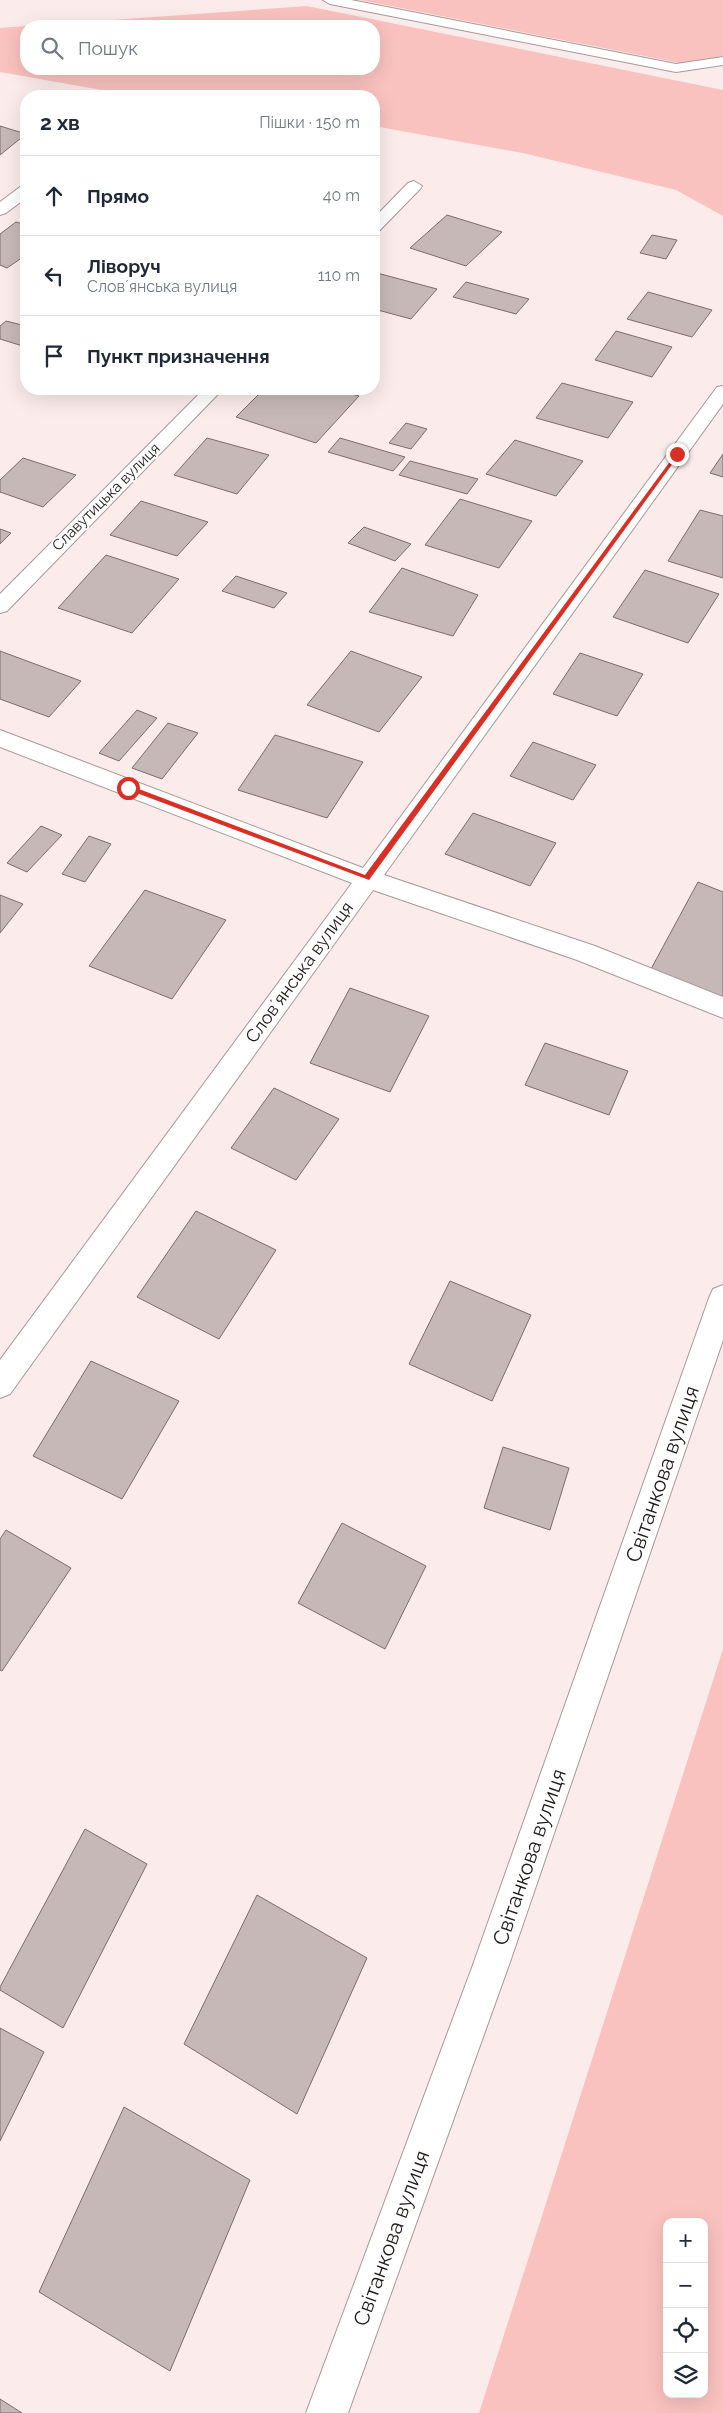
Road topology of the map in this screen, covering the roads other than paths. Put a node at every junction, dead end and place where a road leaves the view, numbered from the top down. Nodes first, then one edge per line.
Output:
1 (330, 0) edge
2 (723, 60) edge
3 (414, 186) dead end
4 (20, 195) edge
5 (0, 210) edge
6 (380, 221) edge
7 (723, 391) edge
8 (208, 395) edge
9 (0, 606) edge
10 (0, 738) edge
11 (367, 879) junction
12 (723, 1008) edge
13 (723, 1298) edge
14 (0, 1384) edge
15 (327, 2413) edge

1 - 2 street
3 - 6 street
4 - 5 street
7 - 11 street, Словʼянська вулиця
8 - 9 street, Славутицька вулиця
10 - 11 street
11 - 12 street
11 - 14 street, Словʼянська вулиця
13 - 15 street, Світанкова вулиця

